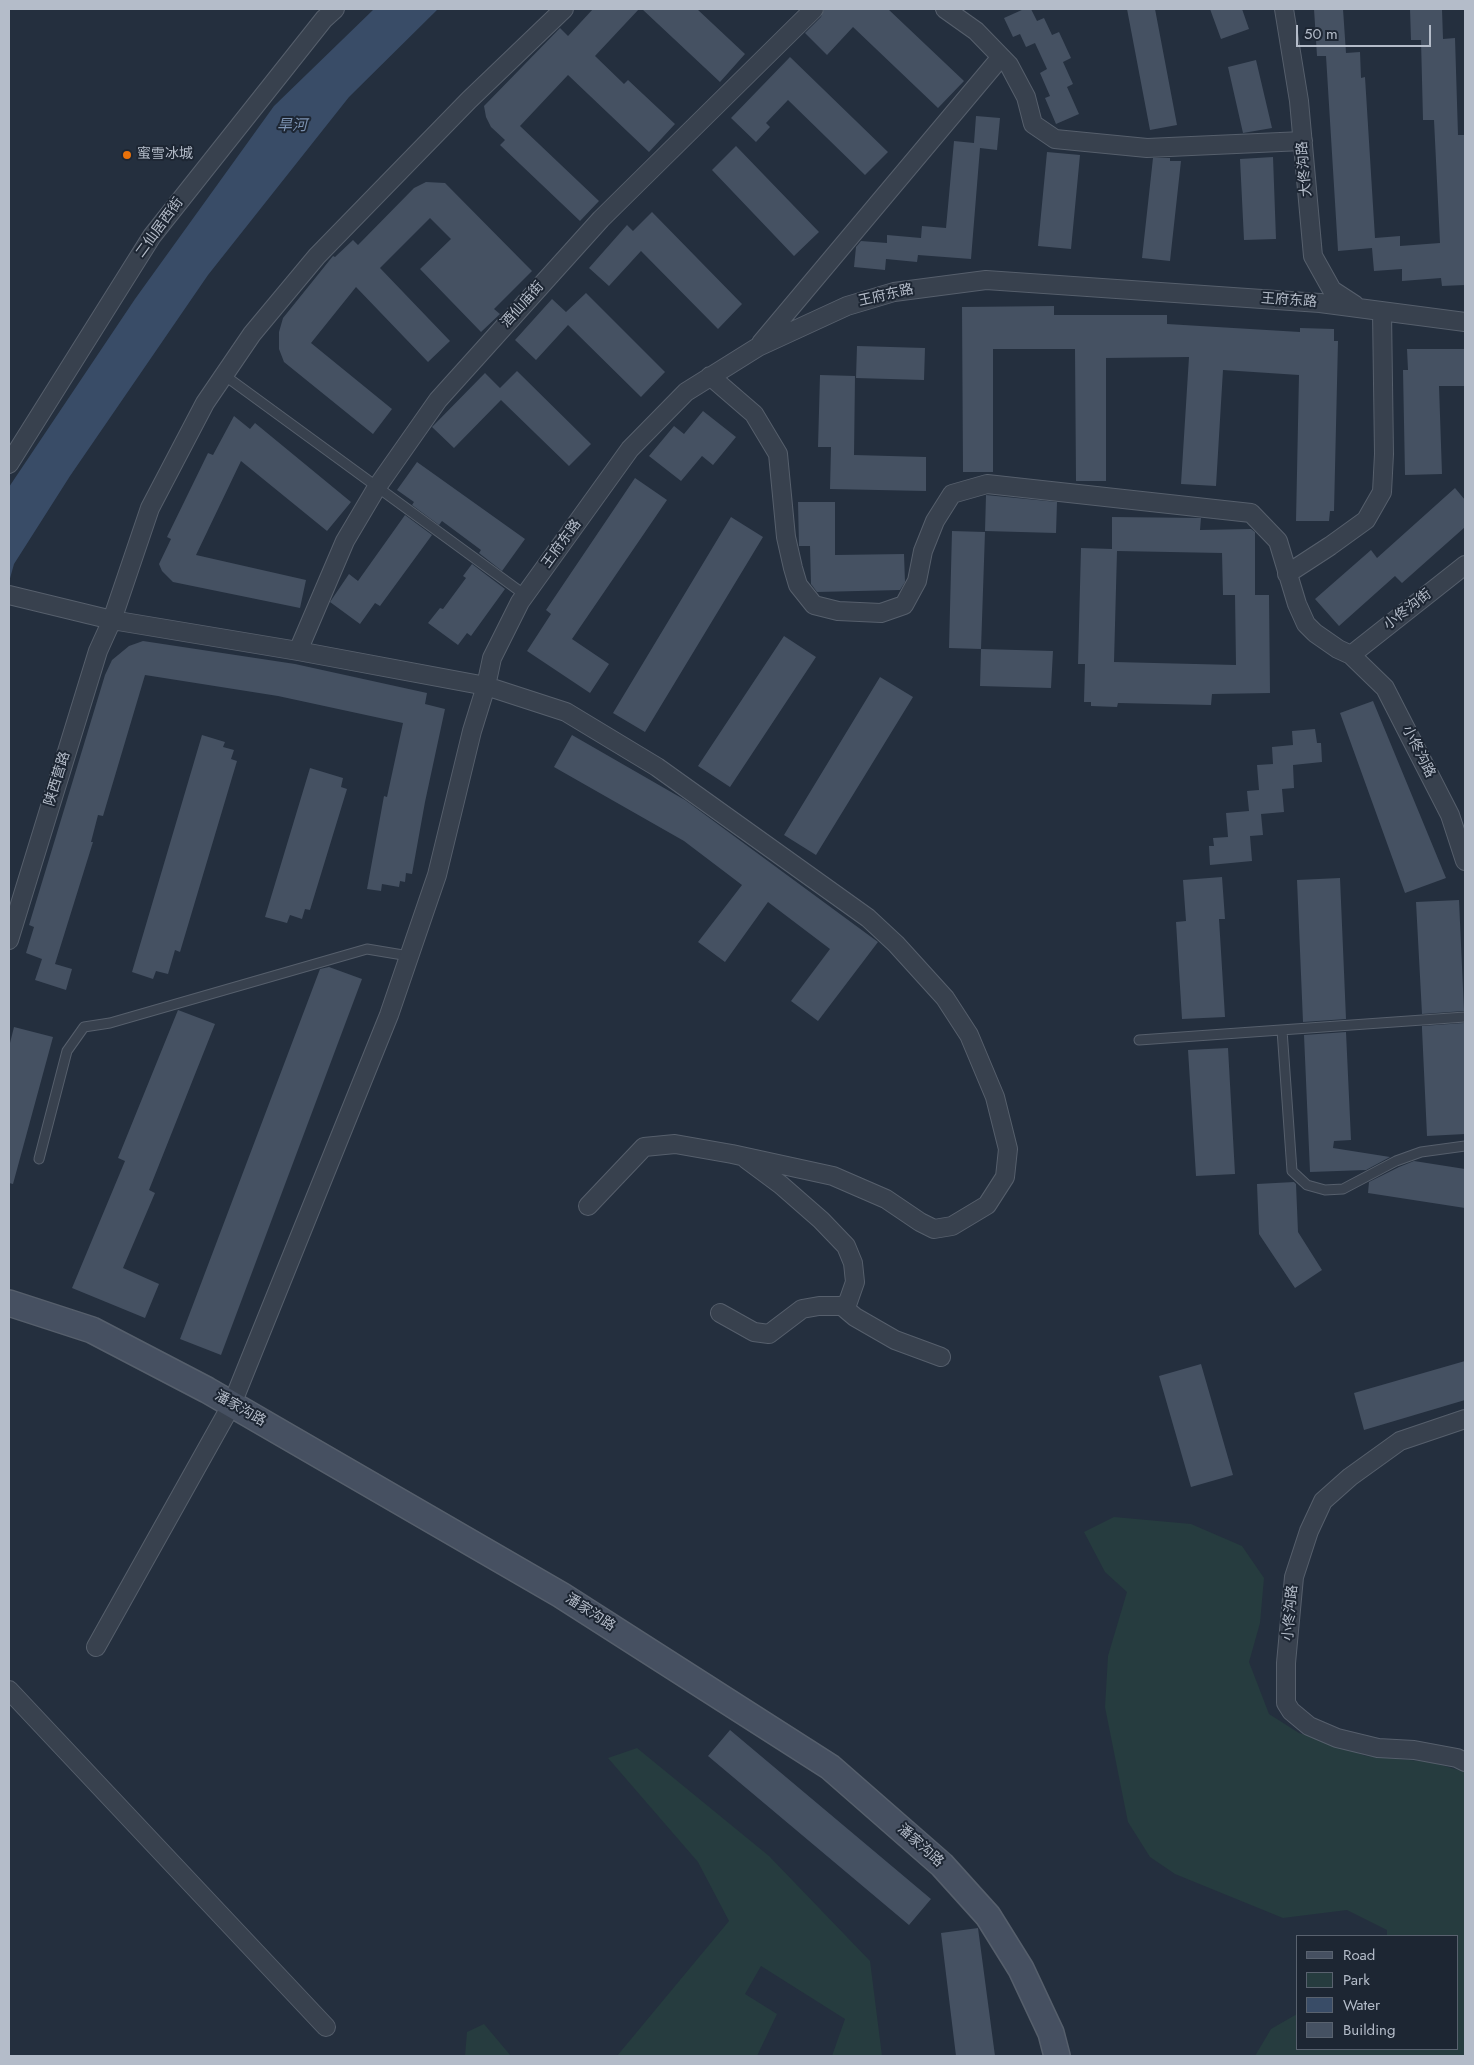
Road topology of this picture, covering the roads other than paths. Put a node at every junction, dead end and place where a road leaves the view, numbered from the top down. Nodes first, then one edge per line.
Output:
1 (335, 9) edge
2 (564, 9) edge
3 (814, 9) edge
4 (945, 9) edge
5 (1284, 9) edge
6 (1001, 57) junction
7 (1303, 141) junction
8 (1362, 309) junction
9 (1382, 312) junction
10 (1465, 322) edge
11 (758, 347) junction
12 (224, 375) junction
13 (710, 376) junction
14 (9, 464) edge
15 (377, 487) junction
16 (1465, 565) edge
17 (1287, 574) junction
18 (10, 595) edge
19 (525, 595) junction
20 (112, 620) junction
21 (298, 651) junction
22 (1351, 655) junction
23 (486, 686) junction
24 (1465, 861) edge
25 (9, 940) edge
26 (409, 956) junction
27 (1465, 1017) edge
28 (1282, 1030) junction
29 (1139, 1040) dead end
30 (1465, 1146) edge
31 (743, 1156) junction
32 (39, 1158) dead end
33 (588, 1206) dead end
34 (9, 1303) edge
35 (842, 1306) junction
36 (720, 1313) dead end
37 (941, 1357) dead end
38 (232, 1404) junction
39 (1465, 1419) edge
40 (96, 1647) dead end
41 (9, 1690) edge
42 (1465, 1762) edge
43 (326, 2027) dead end
44 (1057, 2056) edge

1 - 14 street, 二仙居西街
2 - 12 street, 陕西营路
3 - 15 street, 酒仙庙街
4 - 6 street
5 - 7 street, 大佟沟路
6 - 7 street
6 - 11 street
7 - 8 street, 大佟沟路
8 - 9 street, 王府东路
8 - 11 street, 王府东路
9 - 10 street, 王府东路
9 - 17 street
11 - 13 street, 王府东路
12 - 15 lane
12 - 20 street, 陕西营路
13 - 17 street, 小佟沟路
13 - 19 street, 王府东路
15 - 19 lane
15 - 21 street, 酒仙庙街
16 - 22 street, 小佟沟街
17 - 22 street, 小佟沟路
18 - 20 street
19 - 23 street, 王府东路
20 - 21 street
20 - 25 street, 陕西营路
21 - 23 street
22 - 24 street, 小佟沟路
23 - 26 street, 王府东路
23 - 31 street
26 - 32 lane
26 - 38 street, 王府东路
27 - 28 lane
28 - 29 lane
28 - 30 lane
31 - 33 street
31 - 35 street
34 - 38 street, 潘家沟路
35 - 36 street
35 - 37 street
38 - 40 street, 王府东路
38 - 44 street, 潘家沟路
39 - 42 street, 小佟沟路
41 - 43 street

